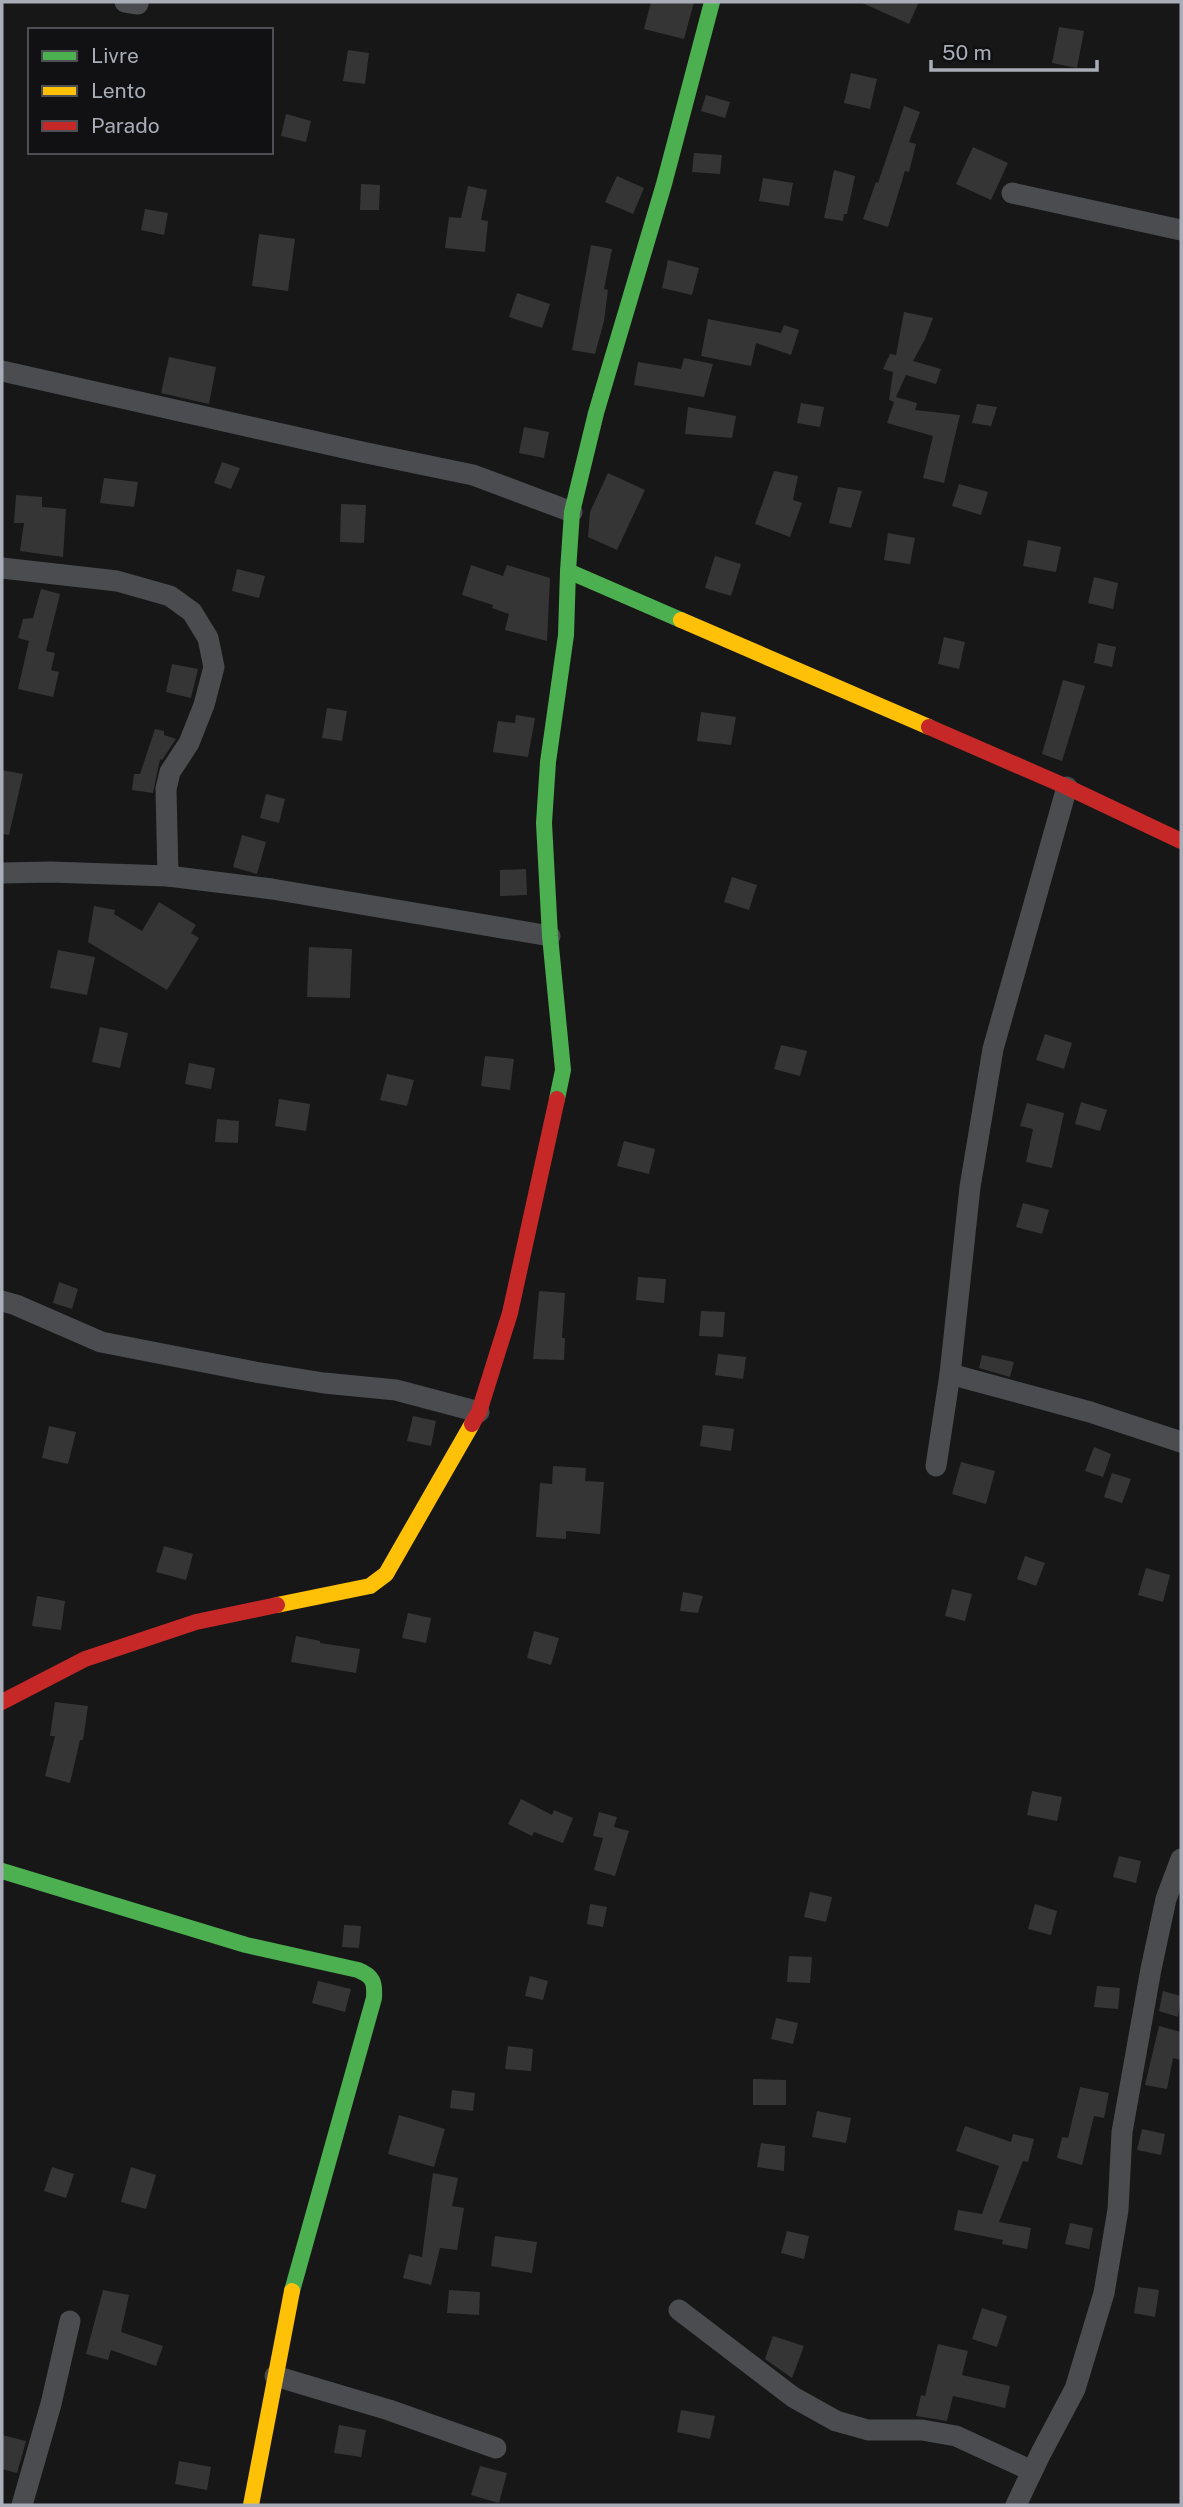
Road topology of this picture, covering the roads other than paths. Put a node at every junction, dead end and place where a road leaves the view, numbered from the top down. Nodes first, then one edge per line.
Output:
1 (712, 2) edge
2 (1012, 193) dead end
3 (1181, 230) edge
4 (2, 371) edge
5 (572, 512) junction
6 (2, 568) edge
7 (568, 571) junction
8 (1067, 787) junction
9 (1181, 841) edge
10 (2, 873) edge
11 (168, 876) junction
12 (550, 936) junction
13 (2, 1301) edge
14 (950, 1374) junction
15 (479, 1412) junction
16 (1181, 1441) edge
17 (936, 1465) dead end
18 (2, 1702) edge
19 (1181, 1859) edge
20 (2, 1871) edge
21 (680, 2309) dead end
22 (70, 2321) dead end
23 (275, 2376) junction
24 (496, 2448) dead end
25 (1032, 2471) junction
26 (22, 2505) edge
27 (251, 2505) edge
28 (1016, 2505) edge

1 - 5 street
2 - 3 street
4 - 5 street
5 - 7 street
6 - 11 street
7 - 8 street
7 - 12 street
8 - 9 street
8 - 14 street
10 - 11 street
11 - 12 street
12 - 15 street
13 - 15 street
14 - 16 street
14 - 17 street
15 - 18 street
19 - 25 street
20 - 23 street
21 - 25 street
22 - 26 street
23 - 24 street
23 - 27 street
25 - 28 street

